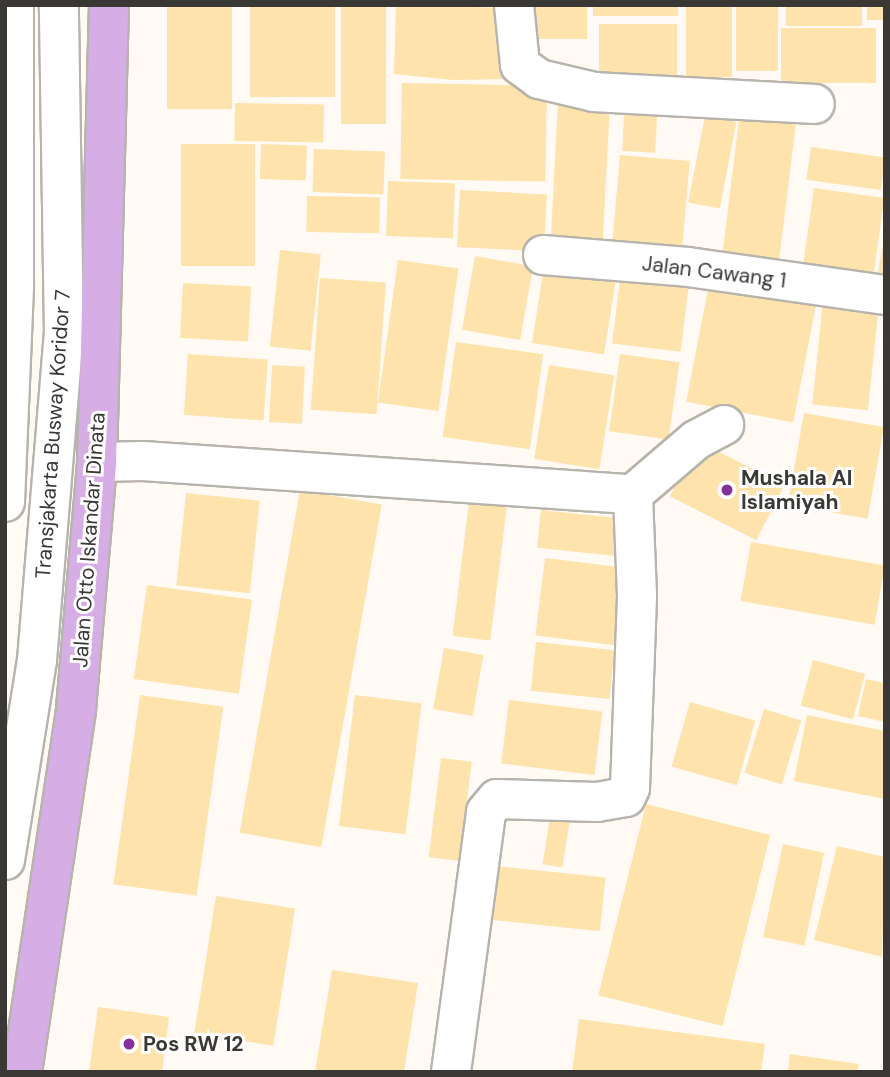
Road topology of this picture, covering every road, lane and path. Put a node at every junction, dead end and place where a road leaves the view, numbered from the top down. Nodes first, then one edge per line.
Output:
1 (15, 5) edge
2 (59, 5) edge
3 (109, 5) edge
4 (514, 5) edge
5 (816, 104) dead end
6 (543, 255) dead end
7 (885, 295) edge
8 (724, 425) dead end
9 (97, 462) junction
10 (634, 494) junction
11 (5, 502) edge
12 (5, 860) edge
13 (22, 1072) edge
14 (451, 1072) edge

1 - 11 street, Transjakarta Busway Koridor 7
2 - 12 street, Transjakarta Busway Koridor 7
3 - 9 main road, Jalan Otto Iskandar Dinata
4 - 5 street
6 - 7 street, Jalan Cawang 1
8 - 10 street
9 - 10 street
9 - 13 main road, Jalan Otto Iskandar Dinata
10 - 14 street

